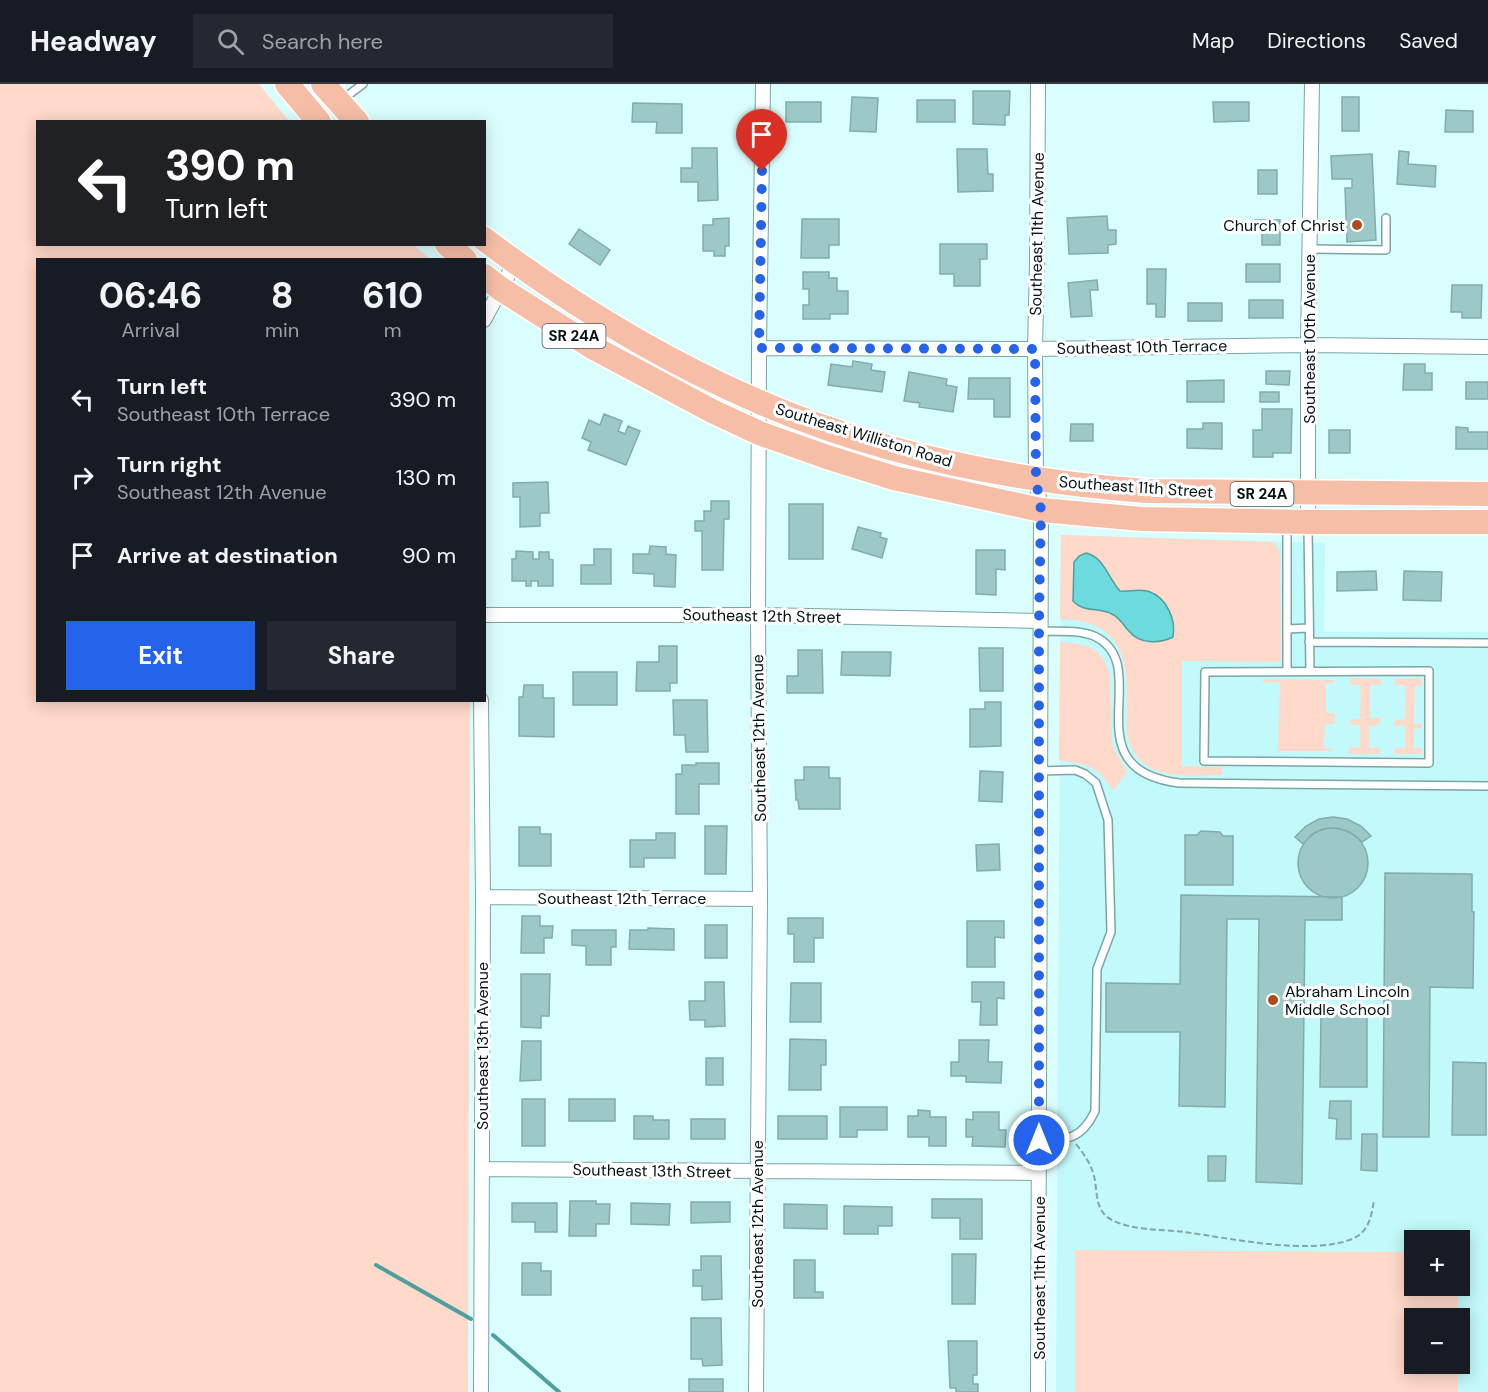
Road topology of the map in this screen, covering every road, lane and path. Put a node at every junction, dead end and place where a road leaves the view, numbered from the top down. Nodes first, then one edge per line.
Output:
1 (287, 84) edge
2 (323, 84) edge
3 (363, 84) edge
4 (763, 84) edge
5 (1038, 84) edge
6 (1312, 84) edge
7 (339, 103) junction
8 (317, 120) edge
9 (321, 120) edge
10 (355, 120) edge
11 (1386, 218) dead end
12 (486, 240) edge
13 (449, 246) edge
14 (1310, 249) junction
15 (463, 258) edge
16 (515, 262) junction
17 (493, 282) edge
18 (486, 312) edge
19 (1308, 345) junction
20 (1488, 347) edge
21 (759, 348) junction
22 (1035, 349) junction
23 (759, 402) junction
24 (759, 433) junction
25 (1036, 480) junction
26 (1298, 494) junction
27 (1488, 494) edge
28 (1041, 510) junction
29 (1298, 522) junction
30 (1488, 522) edge
31 (486, 615) edge
32 (758, 615) junction
33 (1039, 626) junction
34 (1309, 628) junction
35 (1287, 629) junction
36 (1309, 642) junction
37 (1488, 643) edge
38 (1287, 671) junction
39 (1310, 671) junction
40 (481, 702) edge
41 (1039, 771) junction
42 (1488, 786) edge
43 (483, 897) junction
44 (760, 899) junction
45 (1071, 1137) junction
46 (1039, 1140) junction
47 (482, 1169) junction
48 (758, 1172) junction
49 (1039, 1173) junction
50 (1374, 1201) dead end
51 (481, 1392) edge
52 (756, 1392) edge
53 (1038, 1392) edge

1 - 8 highway
2 - 7 highway
3 - 7 lane
4 - 21 street, Southeast 12th Avenue
5 - 22 street, Southeast 11th Avenue
6 - 14 street, Southeast 10th Avenue
7 - 9 highway
7 - 10 highway
11 - 14 lane
12 - 16 highway, Southeast Williston Road / SR 24A
13 - 15 highway
14 - 19 street, Southeast 10th Avenue
16 - 17 street
16 - 23 highway, Southeast Williston Road / SR 24A
17 - 18 street
17 - 24 highway, Southeast Williston Road / SR 24A
19 - 20 street, Southeast 10th Terrace
19 - 22 street, Southeast 10th Terrace
19 - 26 street, Southeast 10th Avenue
21 - 22 street, Southeast 10th Terrace
21 - 23 street, Southeast 12th Avenue
22 - 25 street, Southeast 11th Avenue
23 - 24 street, Southeast 12th Avenue
23 - 25 highway, Southeast Williston Road / SR 24A
24 - 28 highway, Southeast Williston Road / SR 24A
24 - 32 street, Southeast 12th Avenue
25 - 26 highway, Southeast 11th Street / SR 24A
25 - 28 street, Southeast 11th Avenue
26 - 27 highway, Southeast 11th Street / SR 24A
26 - 29 highway
28 - 29 highway, Southeast 11th Street / SR 24A
28 - 33 street, Southeast 11th Avenue
29 - 30 highway, Southeast 11th Street / SR 24A
29 - 34 lane
29 - 35 lane
31 - 32 street, Southeast 12th Street
32 - 33 street, Southeast 12th Street
32 - 44 street, Southeast 12th Avenue
33 - 41 street, Southeast 11th Avenue
33 - 42 lane
34 - 35 lane
34 - 36 lane
35 - 38 lane
36 - 37 lane
36 - 39 lane
38 - 39 lane
38 - 39 lane
40 - 43 street, Southeast 13th Avenue
41 - 45 lane
41 - 46 street, Southeast 11th Avenue
43 - 44 street, Southeast 12th Terrace
43 - 47 street, Southeast 13th Avenue
44 - 48 street, Southeast 12th Avenue
45 - 46 lane
45 - 50 path
46 - 49 street, Southeast 11th Avenue
47 - 48 street, Southeast 13th Street
47 - 51 street, Southeast 13th Avenue
48 - 49 street, Southeast 13th Street
48 - 52 street, Southeast 12th Avenue
49 - 53 street, Southeast 11th Avenue

